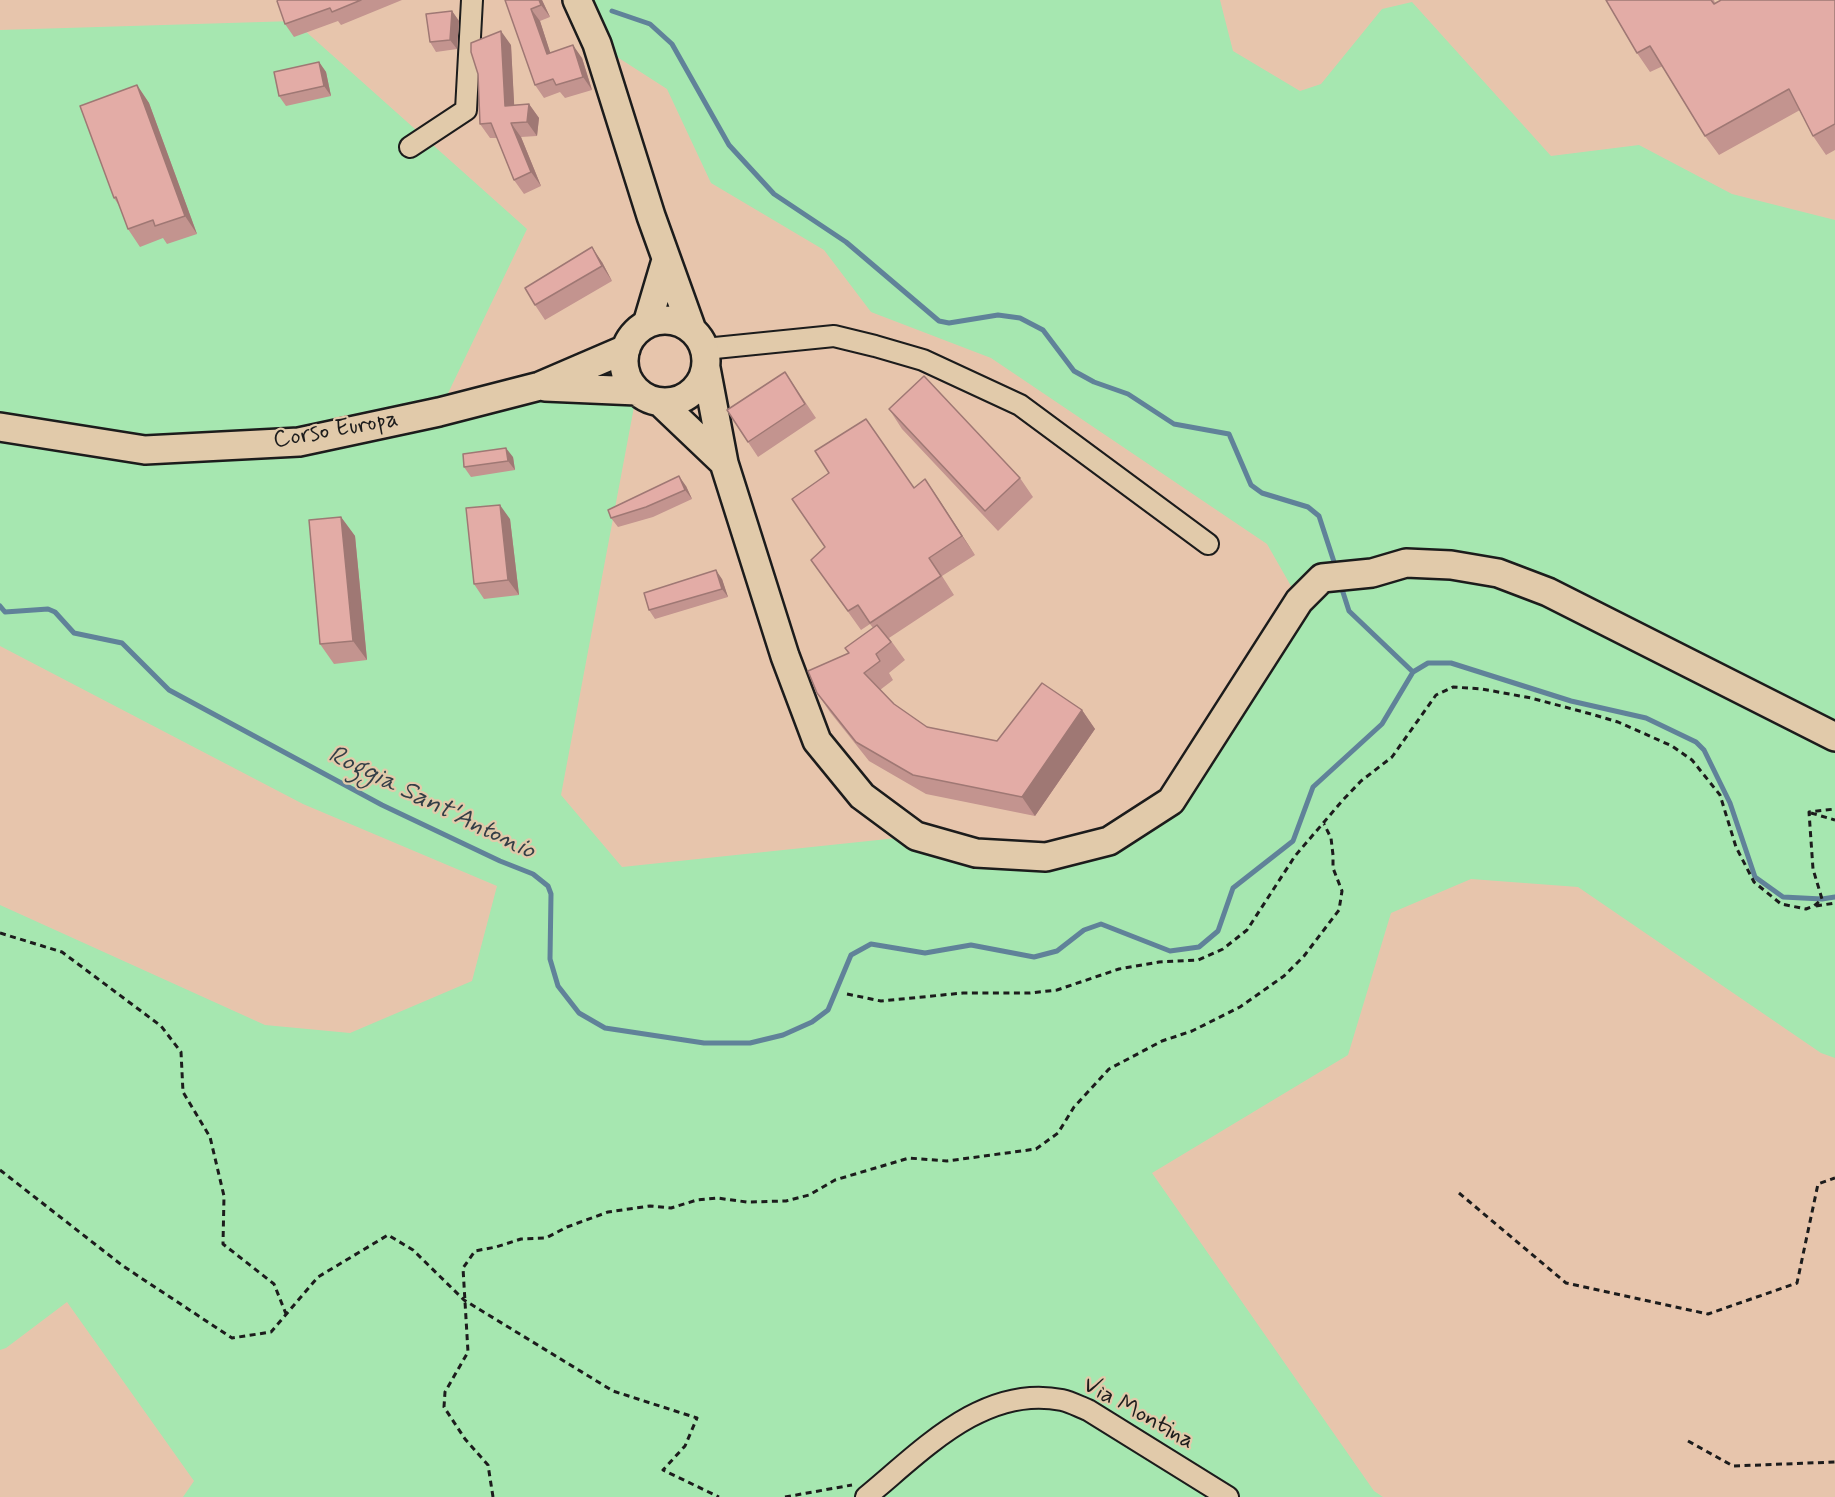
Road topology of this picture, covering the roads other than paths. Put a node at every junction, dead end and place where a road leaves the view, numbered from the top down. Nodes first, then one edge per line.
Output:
1 (472, 0) edge
2 (577, 0) edge
3 (410, 147) dead end
4 (666, 260) junction
5 (647, 324) junction
6 (626, 349) junction
7 (701, 349) junction
8 (540, 386) junction
9 (637, 392) junction
10 (662, 403) junction
11 (0, 427) edge
12 (724, 463) junction
13 (1209, 544) dead end
14 (1835, 737) edge
15 (860, 1491) edge
16 (1228, 1497) edge

1 - 3 street
2 - 4 main road
4 - 5 main road
4 - 7 main road
5 - 6 main road
5 - 7 main road
6 - 8 main road, Corso Europa
6 - 9 main road
7 - 10 main road
7 - 12 main road
7 - 13 street
8 - 9 main road
8 - 11 main road, Corso Europa
9 - 10 main road
10 - 12 main road
12 - 14 main road
15 - 16 street, Via Montina

